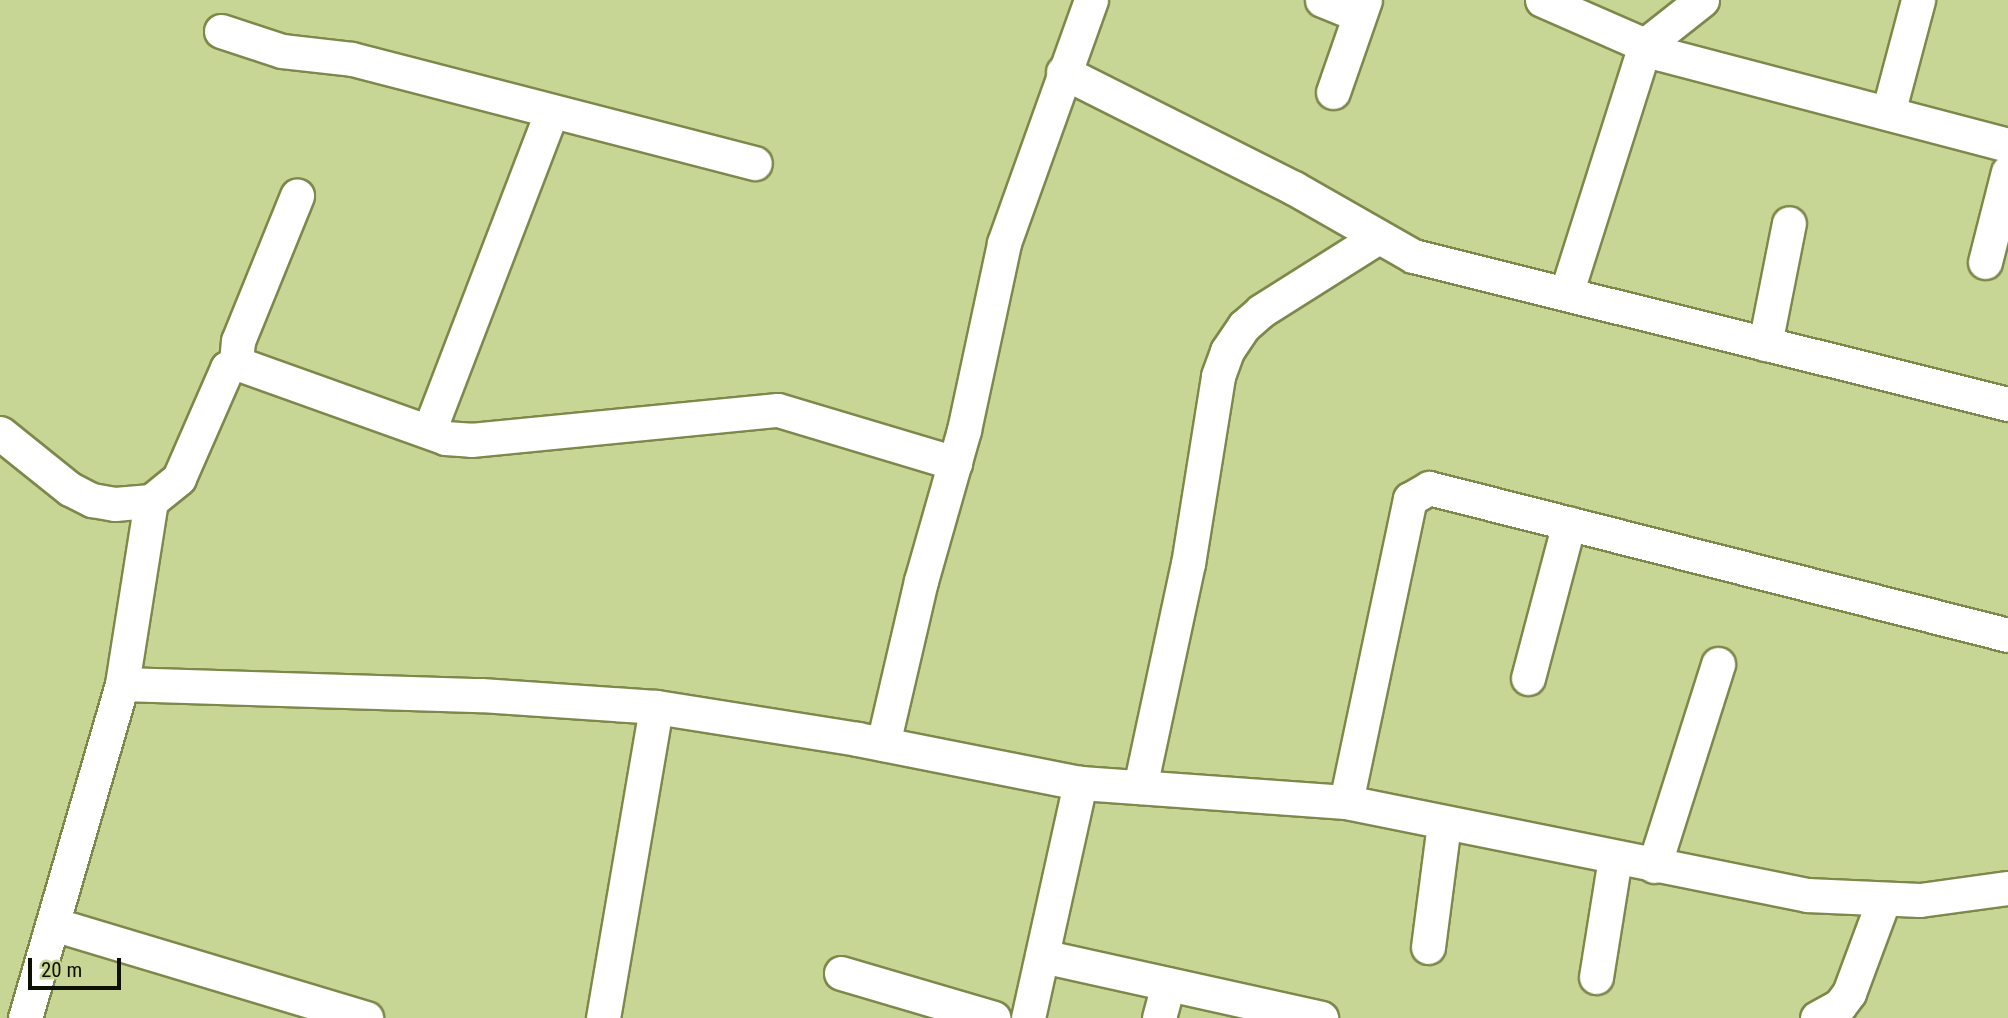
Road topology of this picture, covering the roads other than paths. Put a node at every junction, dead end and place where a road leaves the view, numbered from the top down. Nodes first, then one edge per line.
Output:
1 (1091, 0) edge
2 (1322, 0) edge
3 (1542, 0) edge
4 (1702, 0) edge
5 (1918, 0) edge
6 (1362, 7) edge
7 (222, 31) dead end
8 (1645, 46) junction
9 (1063, 72) junction
10 (1333, 92) dead end
11 (1888, 113) junction
12 (551, 114) junction
13 (2008, 145) edge
14 (755, 163) dead end
15 (2008, 172) edge
16 (297, 196) dead end
17 (1789, 223) dead end
18 (1378, 237) junction
19 (1985, 262) dead end
20 (1566, 294) junction
21 (1765, 344) junction
22 (236, 363) junction
23 (2008, 404) edge
24 (429, 431) junction
25 (0, 433) edge
26 (955, 463) junction
27 (151, 500) junction
28 (1569, 523) junction
29 (2008, 635) edge
30 (1718, 664) dead end
31 (1528, 678) dead end
32 (122, 684) junction
33 (656, 707) junction
34 (883, 744) junction
35 (1080, 783) junction
36 (1140, 787) junction
37 (1346, 802) junction
38 (1444, 823) junction
39 (1615, 858) junction
40 (1654, 866) junction
41 (2008, 888) edge
42 (1884, 899) junction
43 (53, 923) junction
44 (1428, 947) dead end
45 (1042, 956) junction
46 (841, 973) dead end
47 (1596, 977) dead end
48 (1168, 984) junction
49 (25, 1018) edge
50 (366, 1018) edge
51 (603, 1018) edge
52 (994, 1018) edge
53 (1028, 1018) edge
54 (1159, 1018) edge
55 (1321, 1018) edge
56 (1816, 1018) edge

1 - 9 street
2 - 6 street
3 - 8 street
4 - 8 street
5 - 11 street
6 - 10 street
7 - 12 street
8 - 11 street
8 - 20 street
9 - 18 street
9 - 26 street
11 - 13 street
12 - 14 street
12 - 24 street
15 - 19 street
16 - 22 street
17 - 21 street
18 - 20 street
18 - 36 street
20 - 21 street
21 - 23 street
22 - 24 street
22 - 27 street
24 - 26 street
25 - 27 street
26 - 34 street
27 - 32 street
28 - 29 street
28 - 31 street
28 - 37 street
30 - 40 street
32 - 33 street
32 - 43 street
33 - 34 street
33 - 51 street
34 - 35 street
35 - 36 street
35 - 45 street
36 - 37 street
37 - 38 street
38 - 39 street
38 - 44 street
39 - 40 street
39 - 47 street
40 - 42 street
41 - 42 street
42 - 56 street
43 - 49 street
43 - 50 street
45 - 48 street
45 - 53 street
46 - 52 street
48 - 54 street
48 - 55 street

